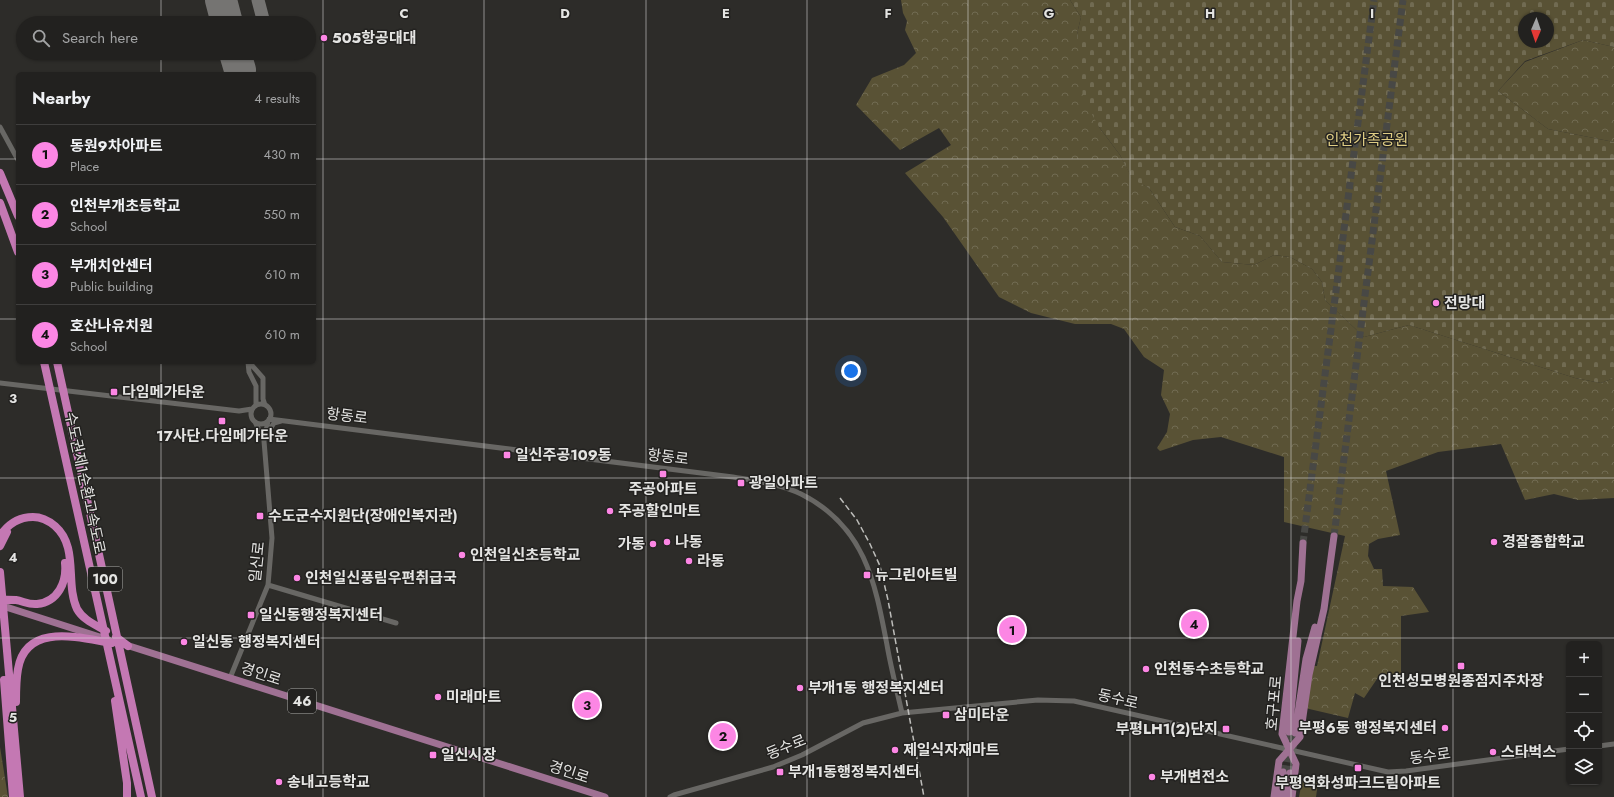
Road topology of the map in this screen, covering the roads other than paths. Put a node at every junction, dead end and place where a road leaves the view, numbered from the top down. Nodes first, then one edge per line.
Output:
1 (0, 127) edge
2 (16, 156) edge
3 (0, 173) edge
4 (0, 203) edge
5 (16, 208) edge
6 (0, 211) edge
7 (16, 211) edge
8 (16, 247) edge
9 (44, 364) edge
10 (57, 364) edge
11 (249, 364) edge
12 (251, 364) edge
13 (0, 383) edge
14 (265, 405) junction
15 (254, 407) junction
16 (240, 411) junction
17 (271, 412) junction
18 (269, 420) junction
19 (282, 420) junction
20 (254, 421) junction
21 (264, 441) junction
22 (0, 536) edge
23 (1334, 536) tunnel mouth
24 (1303, 544) tunnel mouth
25 (0, 546) edge
26 (0, 572) edge
27 (1301, 581) junction
28 (1327, 584) junction
29 (268, 585) junction
30 (0, 599) edge
31 (0, 605) edge
32 (0, 623) edge
33 (396, 623) dead end
34 (128, 646) junction
35 (5, 652) junction
36 (113, 668) junction
37 (230, 678) junction
38 (0, 698) edge
39 (902, 713) junction
40 (1614, 744) edge
41 (8, 745) junction
42 (1602, 746) edge
43 (16, 749) junction
44 (1566, 749) edge
45 (1289, 750) junction
46 (13, 797) edge
47 (20, 797) edge
48 (127, 797) edge
49 (141, 797) edge
50 (152, 797) edge
51 (605, 797) edge
52 (670, 797) edge
53 (1274, 797) edge
54 (1280, 797) edge
55 (1287, 797) edge
56 (1292, 797) edge

1 - 2 street
3 - 7 highway
4 - 8 highway
5 - 6 main road
9 - 36 highway, 수도권제1순환고속도로 / 100
10 - 50 highway, 수도권제1순환고속도로 / 100
11 - 15 street
12 - 14 street
13 - 16 street
14 - 15 street
14 - 17 street
15 - 16 street
15 - 20 street
16 - 20 street
17 - 18 street
17 - 19 street, 항동로
18 - 19 street, 항동로
18 - 20 street
18 - 21 street, 일신로
19 - 21 street
19 - 39 street, 항동로
20 - 21 street, 일신로
21 - 29 street, 일신로
22 - 34 highway
23 - 28 main road, 호구포로
24 - 27 main road, 호구포로
25 - 30 highway
26 - 35 highway
27 - 28 main road, 호구포로
27 - 45 main road, 호구포로
28 - 45 main road, 호구포로
29 - 33 street
29 - 37 street, 일신로
31 - 34 main road, 경인로 / 46
32 - 35 highway
34 - 37 main road, 경인로 / 46
34 - 43 highway
35 - 41 highway
35 - 43 highway
36 - 48 highway
36 - 49 highway, 수도권제1순환고속도로 / 100
37 - 51 main road, 경인로 / 46
38 - 41 highway
39 - 45 street, 동수로
39 - 52 street, 동수로
40 - 42 street
41 - 46 highway
43 - 47 highway
44 - 45 street, 동수로
45 - 53 main road
45 - 56 main road
54 - 55 main road

